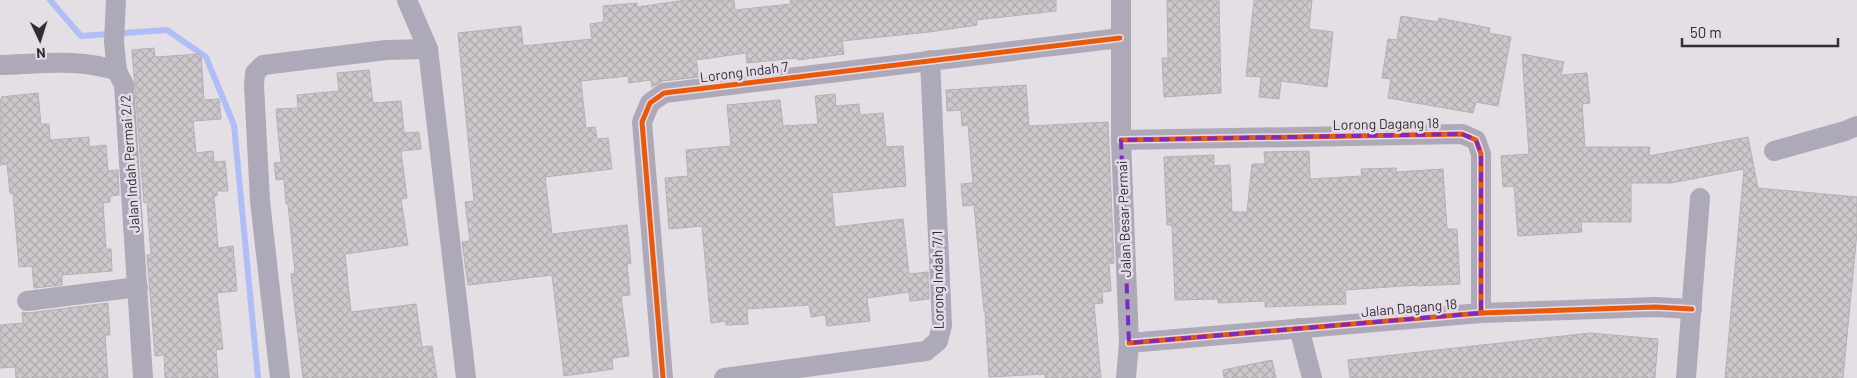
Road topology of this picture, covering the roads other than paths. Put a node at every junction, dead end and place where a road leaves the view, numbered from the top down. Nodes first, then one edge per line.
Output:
1 (406, 0) edge
2 (1121, 0) edge
3 (115, 7) edge
4 (1120, 38) junction
5 (428, 49) junction
6 (930, 60) junction
7 (0, 65) edge
8 (117, 70) junction
9 (1857, 126) edge
10 (1121, 140) junction
11 (1774, 151) dead end
12 (1700, 198) dead end
13 (138, 288) junction
14 (27, 302) dead end
15 (1692, 309) junction
16 (1481, 313) junction
17 (1299, 328) junction
18 (1128, 343) junction
19 (143, 378) edge
20 (280, 378) edge
21 (466, 378) edge
22 (663, 378) edge
23 (724, 378) edge
24 (1126, 378) edge
25 (1312, 378) edge
26 (1686, 378) edge

1 - 5 street
2 - 4 street, Jalan Besar Permai
3 - 8 street, Jalan Indah Permai 2/2
4 - 6 street, Lorong Indah 7
4 - 10 street, Jalan Besar Permai
5 - 20 street
5 - 21 street
6 - 22 street, Lorong Indah 7
6 - 23 street, Lorong Indah 7/1
7 - 8 street
8 - 13 street, Jalan Indah Permai 2/2
9 - 11 street
10 - 16 street, Lorong Dagang 18
10 - 18 street, Jalan Besar Permai
12 - 15 street
13 - 14 street
13 - 19 street, Jalan Indah Permai 2/2
15 - 16 street, Jalan Dagang 18
15 - 26 street
16 - 17 street, Jalan Dagang 18
17 - 18 street, Jalan Dagang 18
17 - 25 street
18 - 24 street, Jalan Besar Permai

